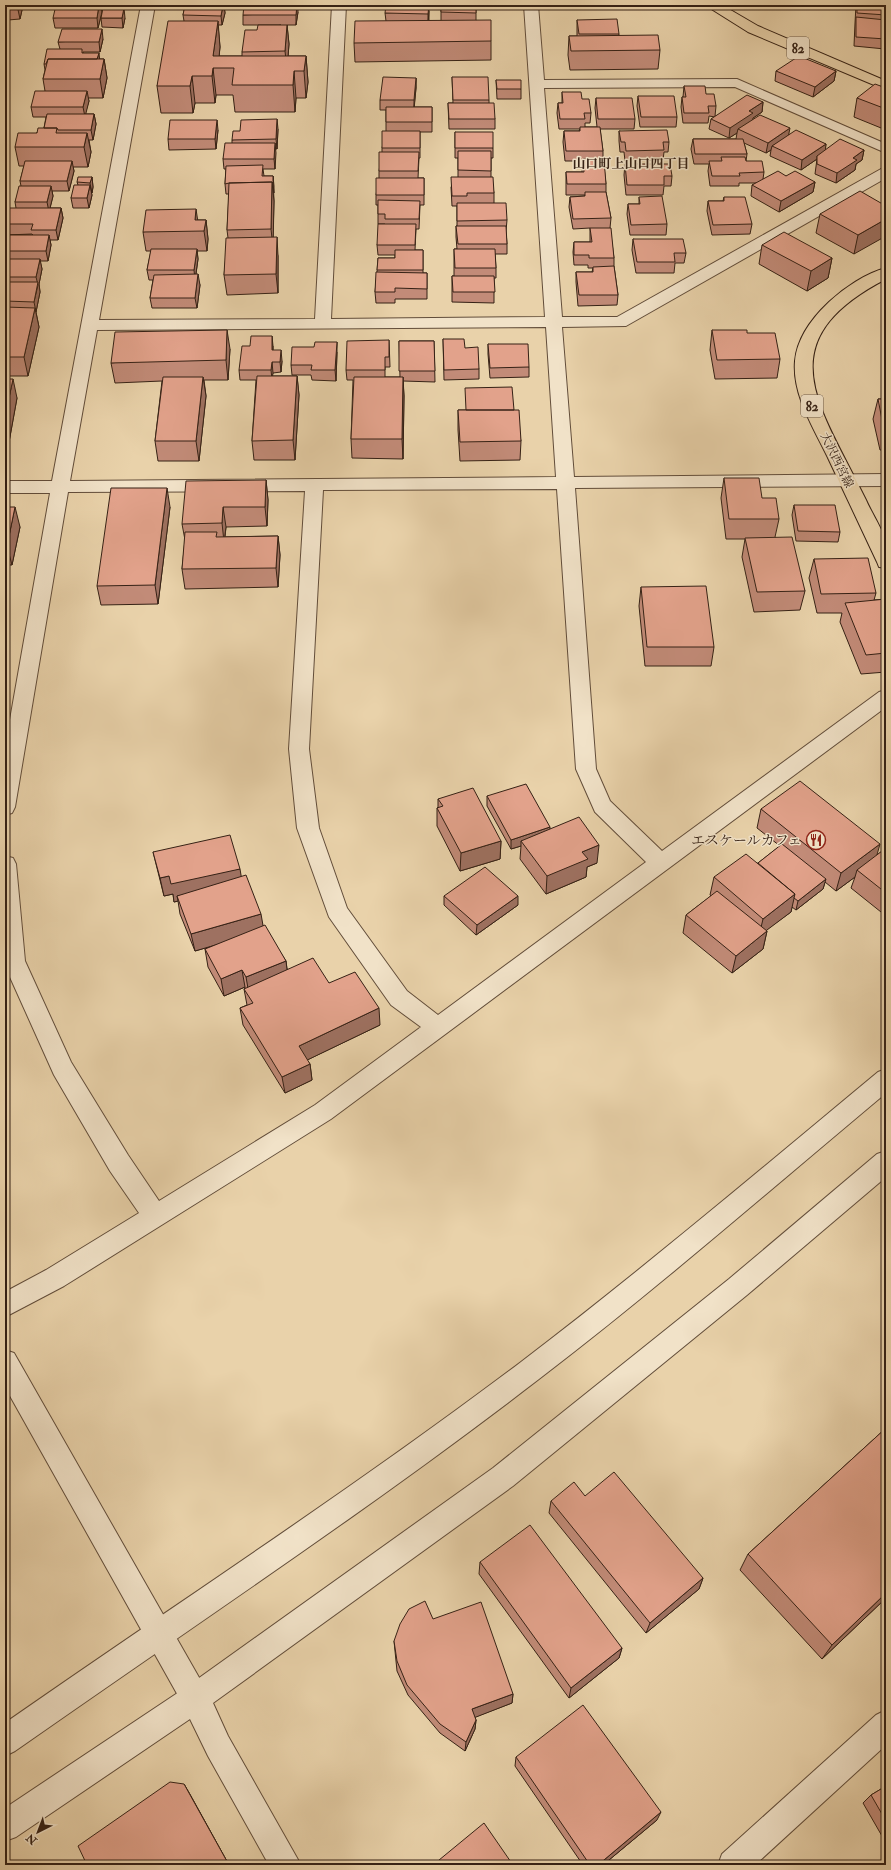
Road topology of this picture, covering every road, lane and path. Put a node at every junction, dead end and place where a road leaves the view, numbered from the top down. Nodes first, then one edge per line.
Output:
1 (148, 5) edge
2 (339, 5) edge
3 (531, 5) edge
4 (712, 5) edge
5 (536, 84) junction
6 (886, 86) edge
7 (886, 149) edge
8 (886, 172) edge
9 (886, 273) edge
10 (554, 322) junction
11 (324, 323) junction
12 (90, 325) junction
13 (886, 480) edge
14 (847, 481) junction
15 (566, 483) junction
16 (314, 485) junction
17 (5, 487) edge
18 (60, 487) junction
19 (886, 562) edge
20 (886, 697) edge
21 (5, 807) edge
22 (661, 863) junction
23 (5, 864) edge
24 (437, 1027) junction
25 (886, 1079) edge
26 (886, 1162) edge
27 (155, 1216) junction
28 (5, 1305) edge
29 (5, 1362) edge
30 (159, 1633) junction
31 (195, 1698) junction
32 (886, 1726) edge
33 (5, 1741) edge
34 (5, 1826) edge
35 (286, 1865) edge
36 (733, 1865) edge

1 - 12 street
2 - 11 street
3 - 5 street
4 - 6 main road, 82
5 - 7 street
5 - 10 street
8 - 10 street
9 - 14 main road, 大沢西宮線 / 82
10 - 11 street
10 - 15 street
11 - 12 street
12 - 18 street
13 - 14 street
14 - 15 street
14 - 19 main road, 大沢西宮線 / 82
15 - 16 street
15 - 22 street
16 - 18 street
16 - 24 street
17 - 18 street
18 - 21 street
20 - 22 street
22 - 24 street
23 - 27 street
24 - 27 street
25 - 30 street
26 - 31 street
27 - 28 street
29 - 30 street
30 - 31 street
30 - 33 street
31 - 34 street
31 - 35 street
32 - 36 street

